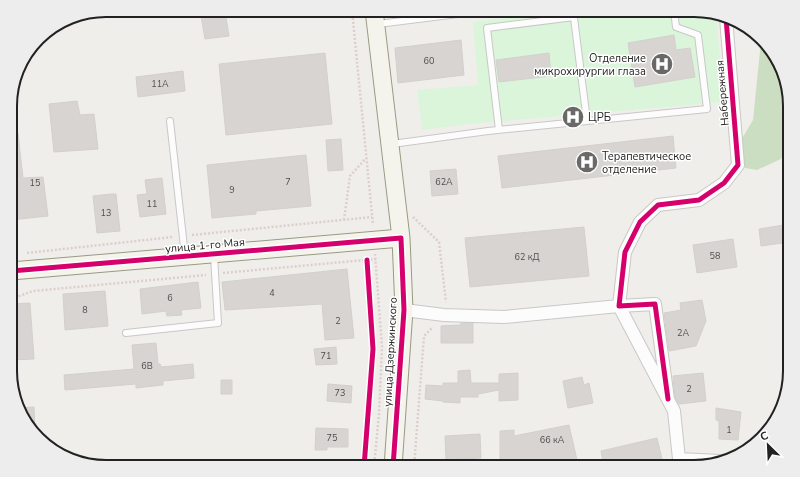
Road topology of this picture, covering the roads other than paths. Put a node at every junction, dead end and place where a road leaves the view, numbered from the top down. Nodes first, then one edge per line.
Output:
1 (375, 17) edge
2 (574, 17) joint
3 (675, 17) edge
4 (726, 23) edge
5 (170, 121) dead end
6 (587, 121) junction
7 (499, 130) junction
8 (391, 144) junction
9 (401, 238) junction
10 (214, 254) junction
11 (186, 256) junction
12 (17, 270) edge
13 (619, 306) junction
14 (404, 310) junction
15 (126, 333) dead end
16 (668, 399) junction
17 (393, 460) edge
18 (680, 460) edge

1 - 8 main road, улица Дзержинского
2 - 6 lane
2 - 7 lane
3 - 6 lane
4 - 13 street, Набережная
5 - 11 lane
6 - 7 lane
7 - 8 lane
8 - 9 main road, улица Дзержинского
9 - 10 main road, улица 1-го Мая
9 - 14 main road, улица Дзержинского
10 - 11 main road, улица 1-го Мая
10 - 15 lane
11 - 12 main road, улица 1-го Мая
13 - 14 street
13 - 16 street
13 - 16 street
14 - 17 main road, улица Дзержинского
16 - 18 street

